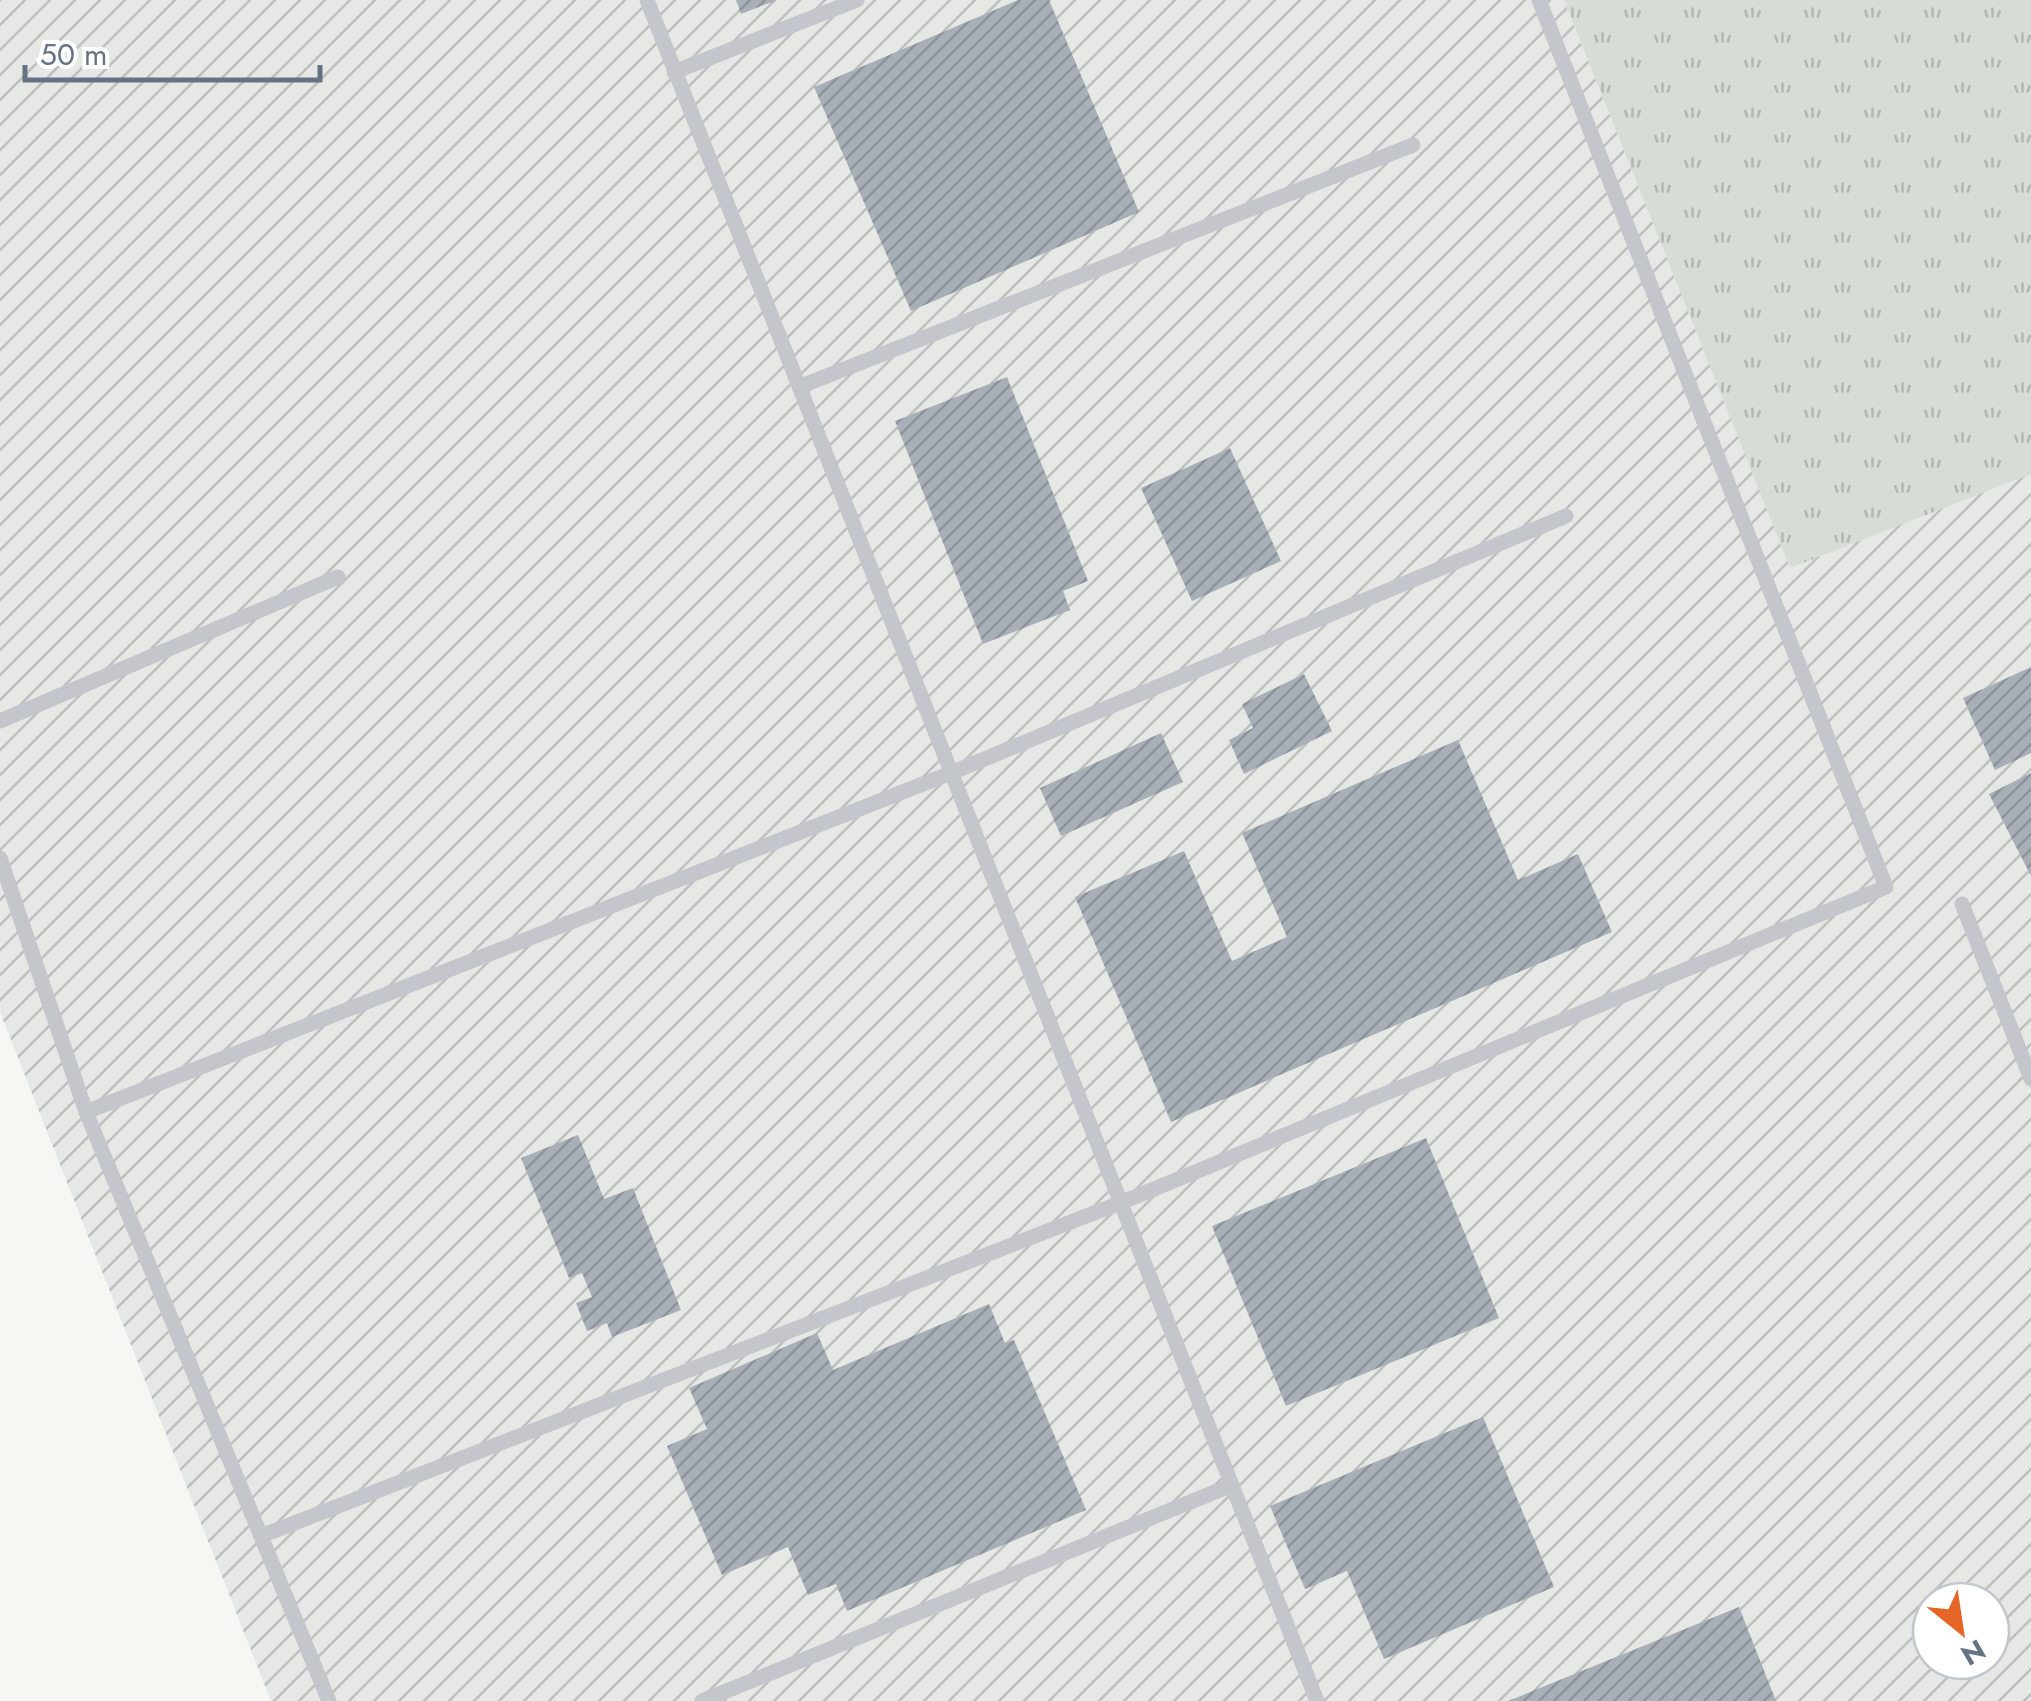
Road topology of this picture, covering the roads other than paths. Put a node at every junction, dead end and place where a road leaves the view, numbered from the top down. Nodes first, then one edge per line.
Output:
1 (646, 0) edge
2 (857, 0) edge
3 (1539, 0) edge
4 (674, 72) junction
5 (1412, 145) dead end
6 (799, 387) junction
7 (1566, 516) dead end
8 (338, 577) dead end
9 (0, 720) edge
10 (951, 773) junction
11 (0, 858) edge
12 (1962, 904) dead end
13 (2031, 1079) edge
14 (86, 1112) junction
15 (1120, 1203) junction
16 (1232, 1485) junction
17 (261, 1536) junction
18 (329, 1701) edge
19 (702, 1701) edge
20 (1317, 1701) edge

1 - 4 lane
2 - 4 lane
3 - 15 lane
4 - 6 lane
5 - 6 lane
6 - 10 lane
7 - 10 lane
8 - 9 lane
10 - 14 lane
10 - 15 lane
11 - 14 lane
12 - 13 lane
14 - 17 lane
15 - 16 lane
15 - 17 lane
16 - 19 lane
16 - 20 lane
17 - 18 lane

